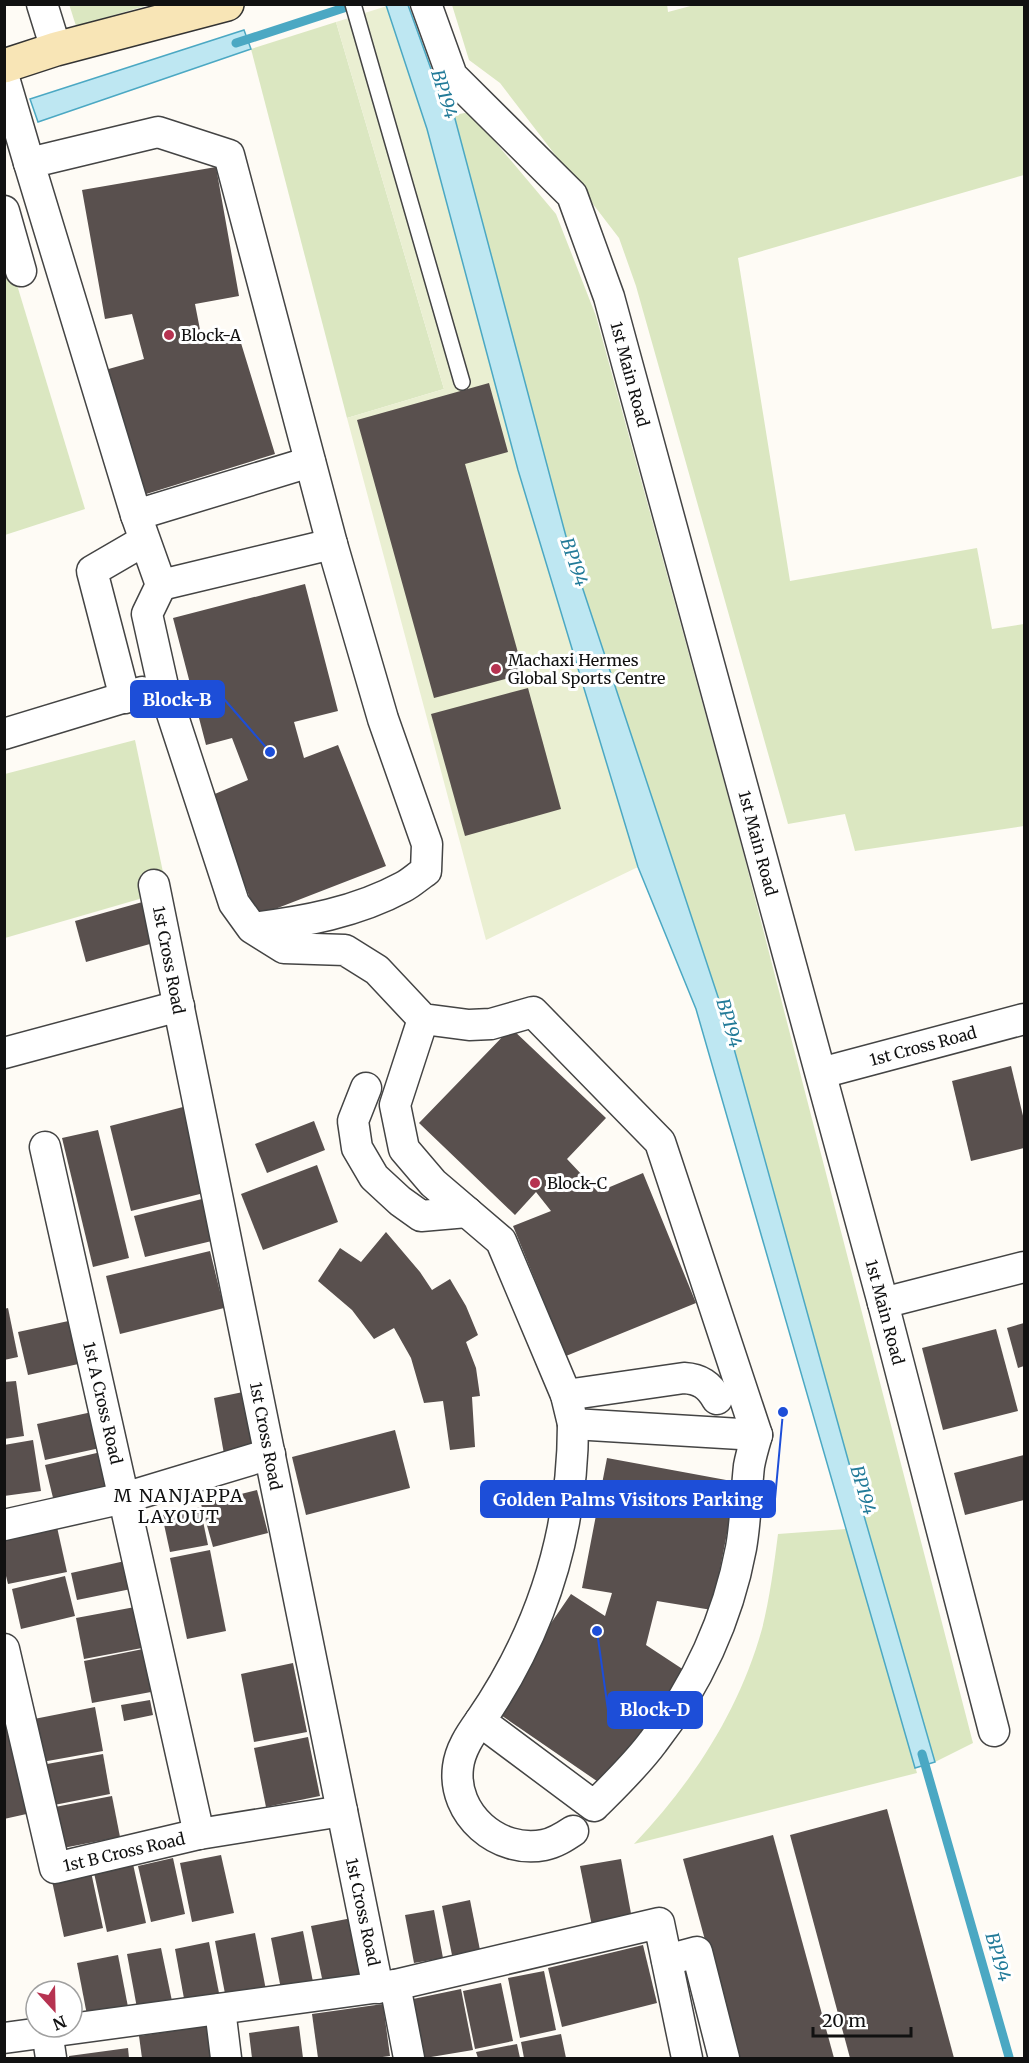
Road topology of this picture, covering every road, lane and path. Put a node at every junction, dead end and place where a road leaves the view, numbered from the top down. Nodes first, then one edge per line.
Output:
1 (42, 4) edge
2 (227, 4) edge
3 (353, 4) edge
4 (426, 4) edge
5 (56, 49) junction
6 (4, 66) edge
7 (15, 128) edge
8 (4, 212) edge
9 (21, 272) dead end
10 (462, 382) dead end
11 (310, 462) junction
12 (136, 515) junction
13 (332, 544) junction
14 (135, 546) dead end
15 (161, 585) junction
16 (163, 686) junction
17 (125, 698) junction
18 (4, 734) edge
19 (154, 885) dead end
20 (252, 928) junction
21 (179, 1006) junction
22 (423, 1018) junction
23 (1024, 1019) edge
24 (4, 1053) edge
25 (821, 1072) junction
26 (366, 1088) dead end
27 (45, 1147) dead end
28 (467, 1212) junction
29 (1024, 1267) edge
30 (883, 1303) junction
31 (566, 1395) junction
32 (717, 1399) dead end
33 (573, 1424) junction
34 (757, 1435) junction
35 (270, 1454) junction
36 (124, 1498) junction
37 (4, 1525) edge
38 (4, 1649) edge
39 (480, 1721) junction
40 (994, 1731) dead end
41 (342, 1811) junction
42 (573, 1831) dead end
43 (199, 1834) junction
44 (667, 1960) junction
45 (387, 1986) junction
46 (219, 2009) junction
47 (4, 2038) edge
48 (49, 2045) edge
49 (226, 2058) edge
50 (409, 2058) edge
51 (687, 2058) edge
52 (724, 2058) edge

1 - 5 street
2 - 5 street
3 - 10 lane
4 - 25 street, 1st Main Road
5 - 6 street
7 - 11 street
7 - 12 street
8 - 9 street
11 - 12 street
11 - 13 street
12 - 15 street
13 - 15 street
13 - 20 street
14 - 17 street
15 - 16 street
16 - 17 street
16 - 20 street
17 - 18 street
19 - 21 street, 1st Cross Road
20 - 22 street
21 - 24 street
21 - 35 street, 1st Cross Road
22 - 28 street
22 - 34 street
23 - 25 street, 1st Cross Road
25 - 30 street, 1st Main Road
26 - 28 street
27 - 36 street, 1st A Cross Road
28 - 31 street
29 - 30 street
30 - 40 street, 1st Main Road
31 - 32 street
31 - 33 street
33 - 34 street
33 - 39 street
34 - 39 street
35 - 36 street
35 - 41 street, 1st Cross Road
36 - 37 street
36 - 43 street, 1st A Cross Road
38 - 43 street, 1st B Cross Road
39 - 42 street
41 - 43 street, 1st B Cross Road
41 - 45 street, 1st Cross Road
44 - 45 street
44 - 51 street
44 - 52 street
45 - 46 street
45 - 50 street, 1st Cross Road
46 - 48 street
46 - 49 street
47 - 48 street

